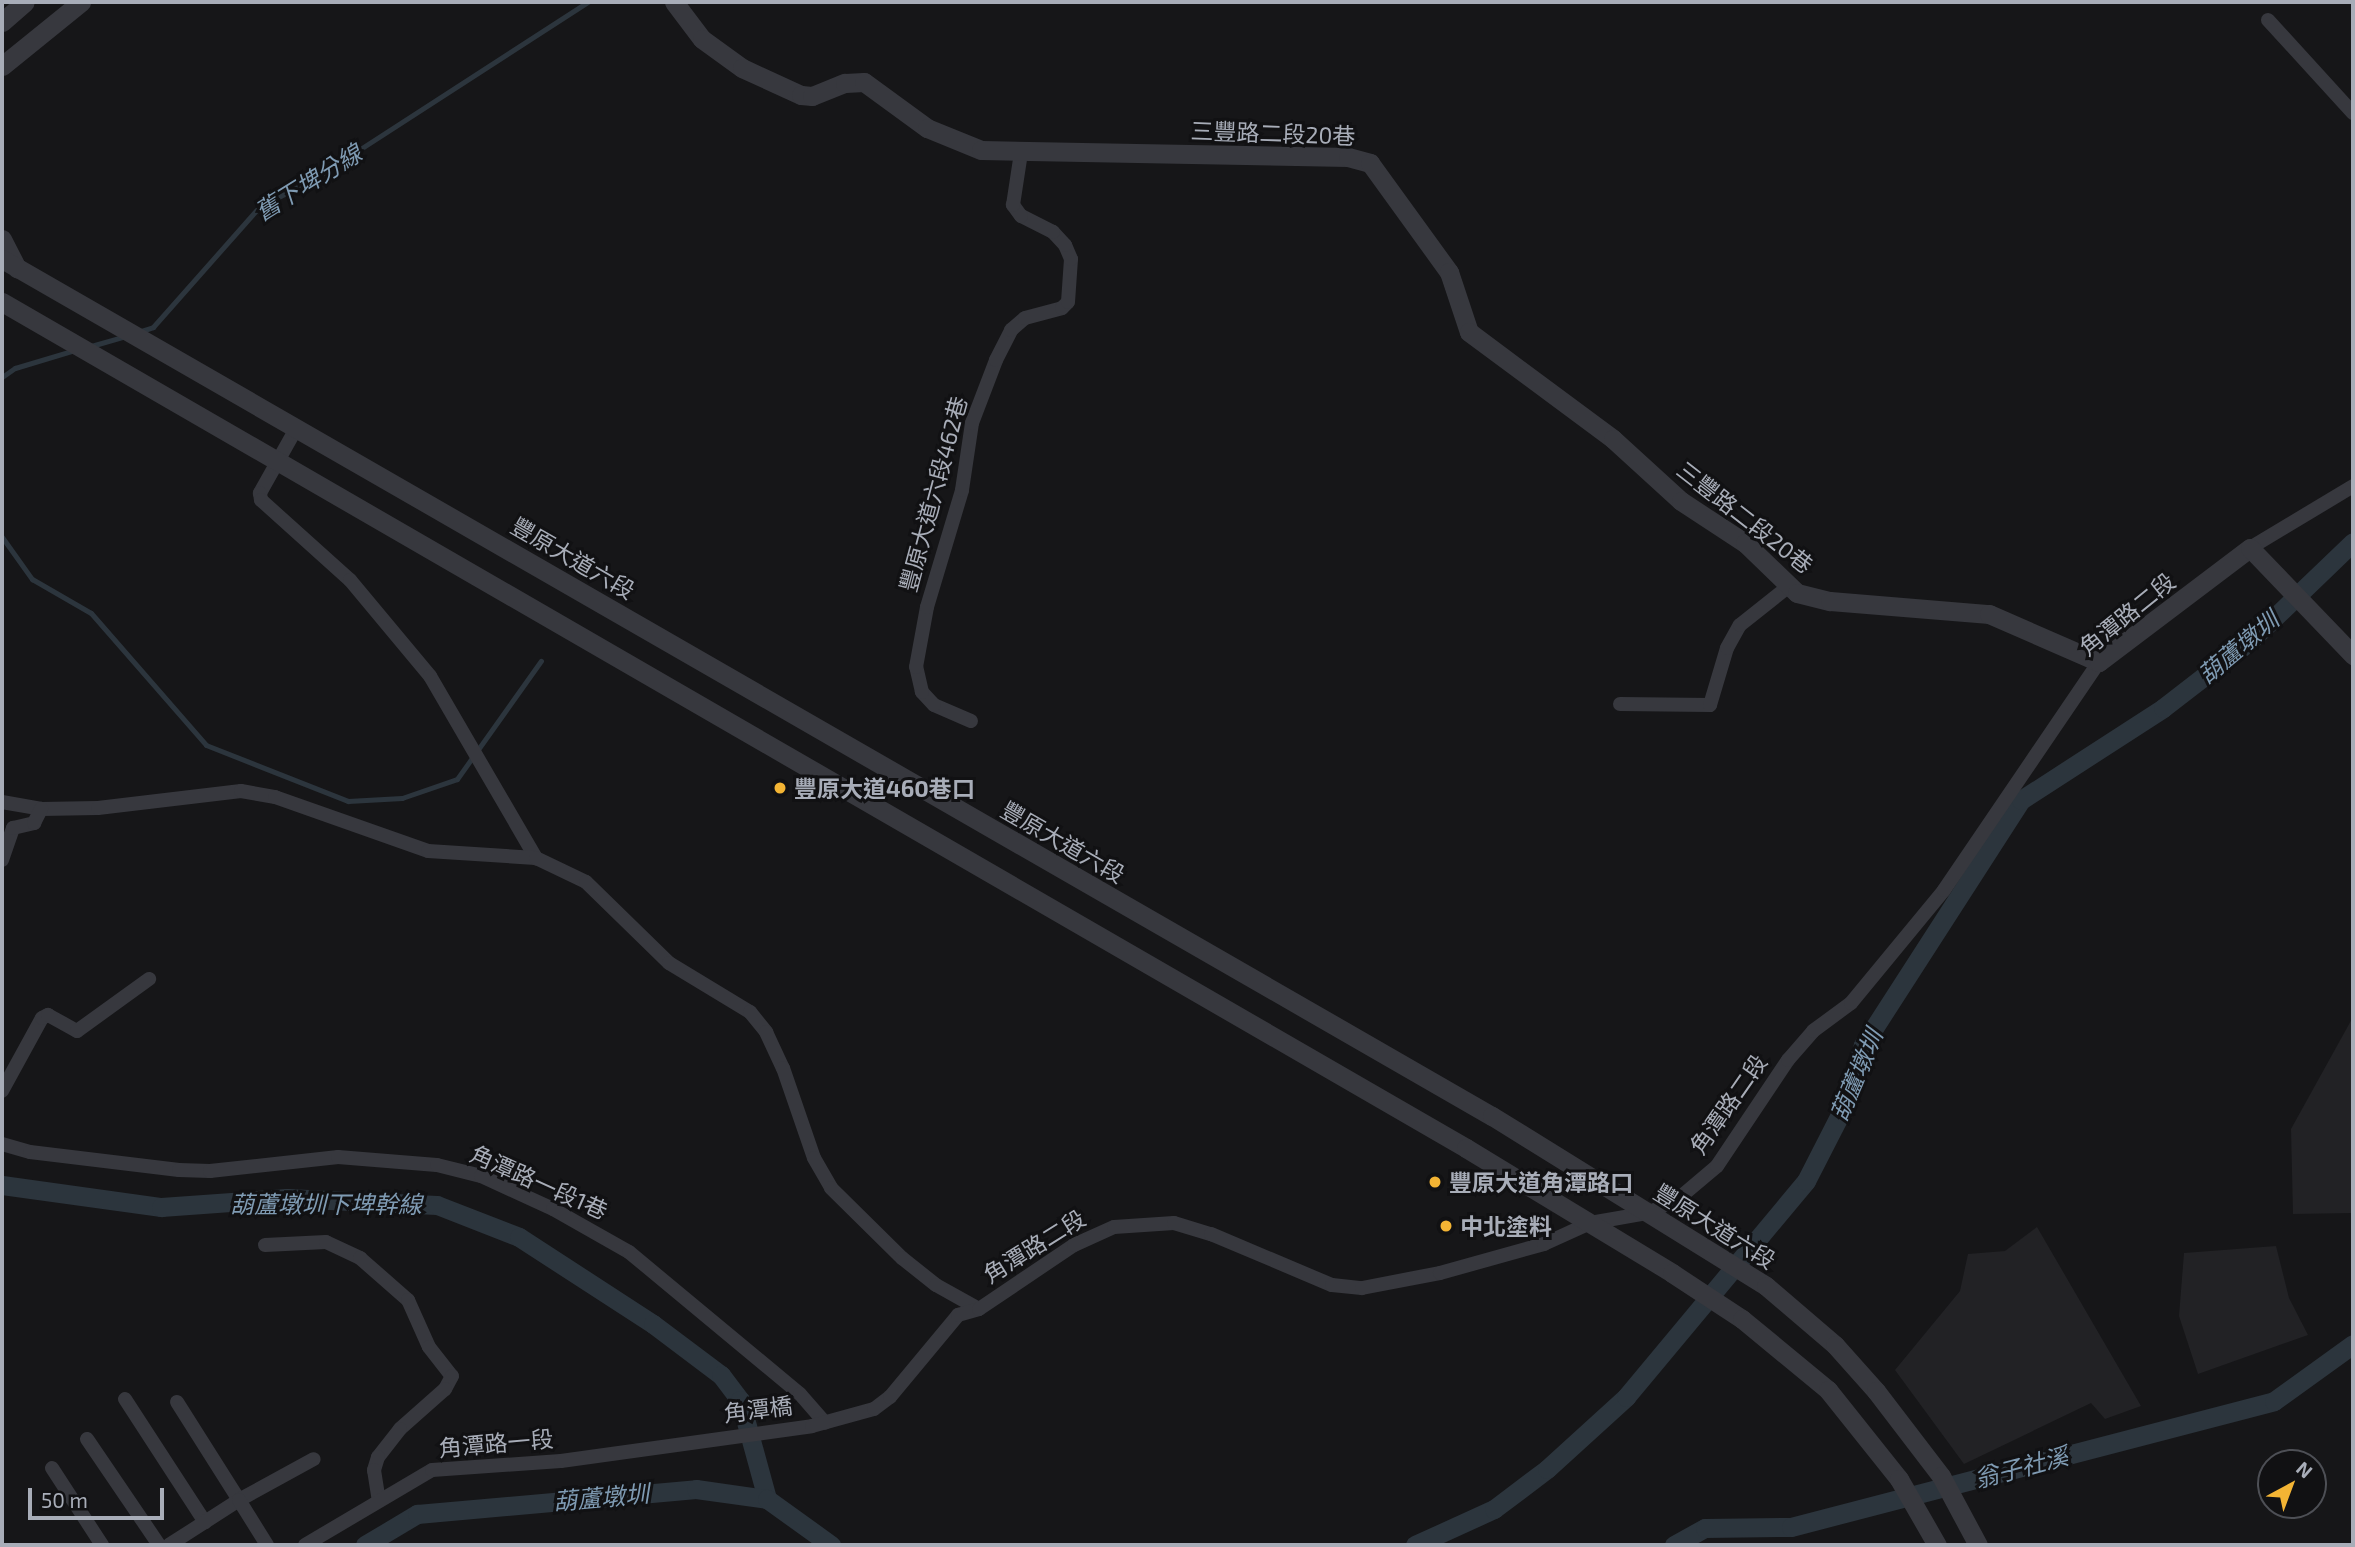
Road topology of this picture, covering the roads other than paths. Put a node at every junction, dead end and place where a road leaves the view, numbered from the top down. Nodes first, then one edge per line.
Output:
1 (25, 2) edge
2 (81, 2) edge
3 (674, 2) edge
4 (2268, 20) dead end
5 (2, 22) edge
6 (2, 66) edge
7 (2353, 113) edge
8 (1021, 153) junction
9 (2, 239) edge
10 (10, 264) edge
11 (2, 302) edge
12 (297, 427) junction
13 (277, 461) junction
14 (2353, 486) edge
15 (2250, 548) junction
16 (1788, 587) junction
17 (2353, 655) edge
18 (2099, 662) junction
19 (1620, 704) dead end
20 (971, 721) dead end
21 (2, 802) edge
22 (41, 809) junction
23 (536, 859) junction
24 (2, 860) edge
25 (149, 979) dead end
26 (2, 1091) edge
27 (2, 1144) edge
28 (1648, 1213) junction
29 (1590, 1223) junction
30 (265, 1245) dead end
31 (979, 1309) junction
32 (125, 1398) dead end
33 (177, 1402) dead end
34 (818, 1424) junction
35 (709, 1438) joint
36 (87, 1439) dead end
37 (314, 1459) dead end
38 (52, 1468) dead end
39 (239, 1500) junction
40 (379, 1501) junction
41 (205, 1522) junction
42 (102, 1545) edge
43 (159, 1545) edge
44 (169, 1545) edge
45 (267, 1545) edge
46 (305, 1545) edge
47 (1937, 1545) edge
48 (1978, 1545) edge

1 - 5 street
2 - 6 street
3 - 8 street, 三豐路二段20巷
4 - 7 street
8 - 16 street, 三豐路二段20巷
8 - 20 street, 豐原大道六段462巷
9 - 10 street
10 - 12 street, 豐原大道六段
11 - 13 street
12 - 13 street
12 - 28 street, 豐原大道六段
13 - 23 street
13 - 29 street
14 - 15 street, 角潭路二段
15 - 17 street
15 - 18 street, 角潭路二段
16 - 18 street, 三豐路二段20巷
16 - 19 street
18 - 28 street, 角潭路二段
21 - 22 street
22 - 23 street
22 - 24 street
23 - 31 street
25 - 26 street
27 - 34 street, 角潭路一段1巷
28 - 29 street, 角潭路二段
28 - 48 street, 豐原大道六段
29 - 31 street, 角潭路二段
29 - 47 street
30 - 40 street
31 - 34 street, 角潭路二段
32 - 41 street
33 - 39 street
34 - 35 street, 角潭橋
35 - 40 street, 角潭路一段
36 - 43 street
37 - 39 street
38 - 42 street
39 - 41 street
39 - 45 street
40 - 46 street, 角潭路一段
41 - 44 street

